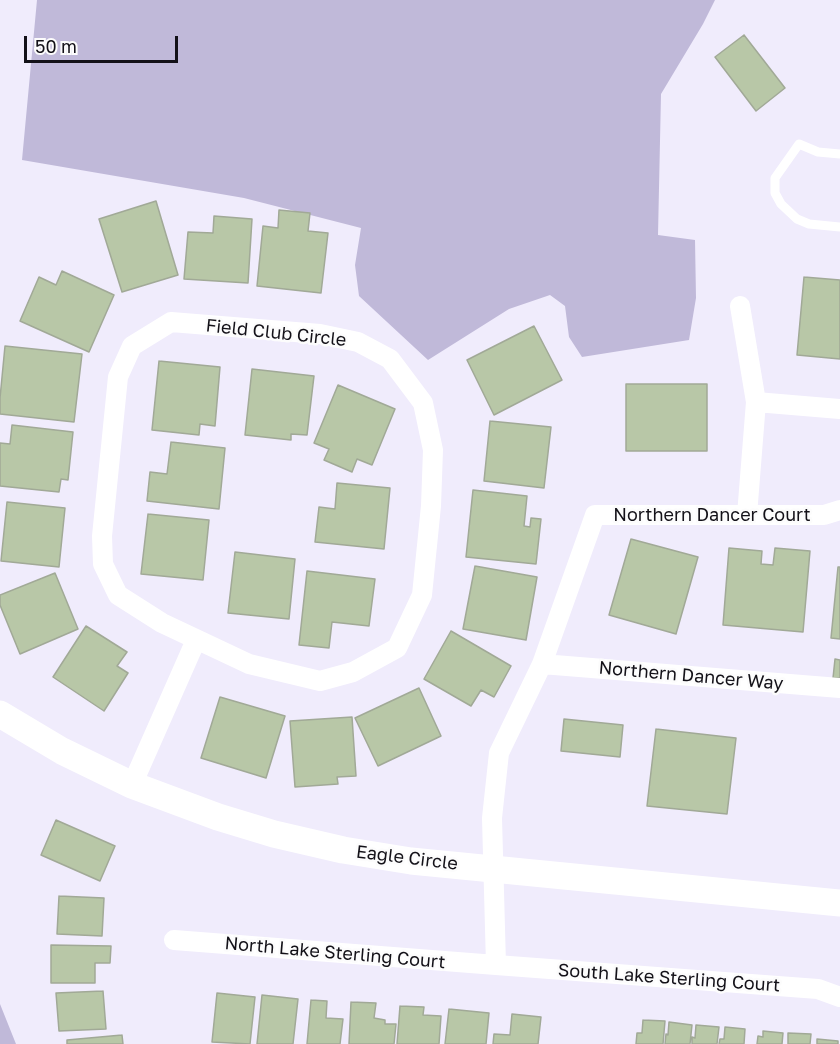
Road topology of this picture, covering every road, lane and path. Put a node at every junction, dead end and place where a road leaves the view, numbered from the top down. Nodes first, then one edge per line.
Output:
1 (840, 154) edge
2 (840, 227) edge
3 (740, 306) dead end
4 (756, 402) junction
5 (840, 409) edge
6 (840, 510) edge
7 (747, 515) junction
8 (196, 640) junction
9 (542, 664) junction
10 (840, 688) edge
11 (0, 714) edge
12 (132, 785) junction
13 (493, 868) junction
14 (840, 903) edge
15 (174, 940) dead end
16 (496, 965) junction
17 (840, 997) edge

1 - 2 lane
3 - 4 street
4 - 5 street
4 - 7 street
6 - 7 street, Northern Dancer Court
7 - 9 street, Northern Dancer Court
8 - 8 street, Field Club Circle
8 - 12 street
9 - 10 street, Northern Dancer Way
9 - 13 street, Northern Dancer Court
11 - 12 street, Eagle Circle
12 - 13 street, Eagle Circle
13 - 14 street, Eagle Circle
13 - 16 street, Northern Dancer Court
15 - 16 street, North Lake Sterling Court
16 - 17 street, South Lake Sterling Court

